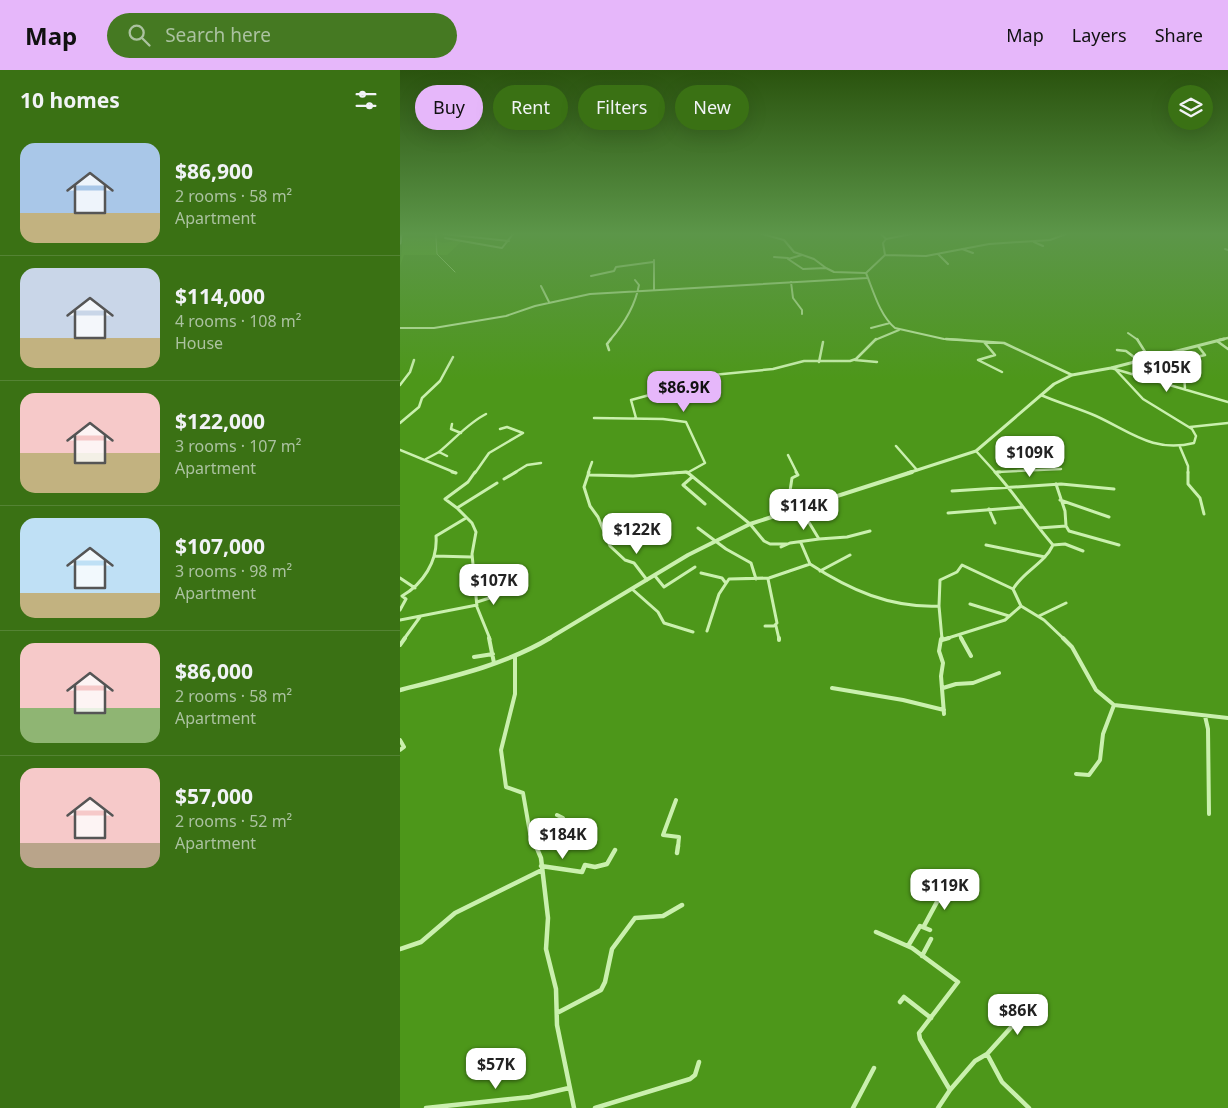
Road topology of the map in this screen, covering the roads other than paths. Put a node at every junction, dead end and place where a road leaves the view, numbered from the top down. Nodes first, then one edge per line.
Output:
1 (637, 282) edge
2 (654, 282) edge
3 (786, 282) edge
4 (791, 282) edge
5 (869, 282) edge
6 (541, 286) dead end
7 (638, 290) junction
8 (654, 290) junction
9 (549, 302) junction
10 (802, 314) dead end
11 (890, 323) junction
12 (400, 328) edge
13 (871, 328) dead end
14 (899, 330) junction
15 (1128, 333) dead end
16 (1228, 338) edge
17 (1217, 341) junction
18 (823, 342) dead end
19 (984, 342) junction
20 (1198, 346) junction
21 (1228, 349) edge
22 (609, 350) dead end
23 (1117, 350) dead end
24 (1170, 352) junction
25 (453, 357) dead end
26 (1149, 358) junction
27 (1192, 358) dead end
28 (414, 360) dead end
29 (855, 360) junction
30 (1138, 360) junction
31 (819, 362) junction
32 (877, 362) dead end
33 (1114, 369) junction
34 (1002, 372) dead end
35 (1192, 373) junction
36 (1200, 374) dead end
37 (1072, 375) junction
38 (652, 380) dead end
39 (400, 385) edge
40 (1185, 389) junction
41 (668, 390) dead end
42 (1040, 395) junction
43 (1228, 402) edge
44 (486, 414) dead end
45 (594, 418) dead end
46 (636, 418) junction
47 (400, 422) edge
48 (1226, 423) edge
49 (452, 424) dead end
50 (1190, 427) junction
51 (1228, 428) edge
52 (500, 429) dead end
53 (461, 433) junction
54 (896, 446) dead end
55 (1180, 447) junction
56 (400, 450) edge
57 (976, 451) junction
58 (439, 452) junction
59 (447, 456) dead end
60 (788, 456) dead end
61 (425, 459) junction
62 (592, 462) dead end
63 (541, 463) dead end
64 (917, 470) junction
65 (1061, 470) dead end
66 (686, 472) junction
67 (997, 472) junction
68 (456, 473) dead end
69 (590, 475) junction
70 (691, 478) junction
71 (504, 479) dead end
72 (496, 483) dead end
73 (1056, 484) junction
74 (1011, 489) junction
75 (1114, 489) dead end
76 (952, 491) dead end
77 (1060, 500) junction
78 (705, 504) dead end
79 (1023, 507) junction
80 (457, 508) junction
81 (800, 508) junction
82 (988, 509) junction
83 (948, 513) dead end
84 (1204, 514) dead end
85 (466, 518) junction
86 (1109, 518) dead end
87 (995, 523) dead end
88 (750, 524) junction
89 (1066, 526) junction
90 (698, 528) dead end
91 (1039, 528) junction
92 (870, 531) dead end
93 (818, 539) junction
94 (716, 540) junction
95 (801, 542) junction
96 (787, 544) junction
97 (986, 545) dead end
98 (1053, 545) junction
99 (1119, 545) dead end
100 (781, 547) dead end
101 (1083, 551) dead end
102 (850, 555) dead end
103 (434, 556) junction
104 (472, 557) junction
105 (1044, 557) junction
106 (810, 564) junction
107 (695, 567) dead end
108 (820, 571) junction
109 (701, 573) dead end
110 (655, 576) junction
111 (400, 578) edge
112 (768, 578) junction
113 (756, 579) junction
114 (647, 580) junction
115 (725, 583) junction
116 (416, 588) junction
117 (632, 589) junction
118 (1012, 590) junction
119 (505, 593) dead end
120 (1066, 602) dead end
121 (477, 604) junction
122 (970, 604) dead end
123 (939, 606) junction
124 (1021, 606) junction
125 (400, 610) edge
126 (420, 616) junction
127 (1010, 616) junction
128 (1039, 617) junction
129 (400, 620) edge
130 (766, 626) dead end
131 (776, 626) junction
132 (707, 631) dead end
133 (693, 632) dead end
134 (960, 636) junction
135 (941, 639) junction
136 (779, 640) dead end
137 (400, 645) edge
138 (493, 654) junction
139 (516, 656) junction
140 (971, 656) dead end
141 (474, 657) dead end
142 (494, 663) junction
143 (999, 673) dead end
144 (832, 688) dead end
145 (943, 688) junction
146 (400, 690) edge
147 (1114, 705) junction
148 (1205, 716) junction
149 (1228, 718) edge
150 (400, 740) edge
151 (400, 750) edge
152 (1076, 774) dead end
153 (676, 800) dead end
154 (1209, 814) dead end
155 (557, 815) dead end
156 (530, 834) junction
157 (615, 850) dead end
158 (677, 853) dead end
159 (541, 868) junction
160 (950, 887) dead end
161 (682, 905) dead end
162 (924, 926) junction
163 (930, 930) dead end
164 (876, 932) dead end
165 (931, 939) dead end
166 (908, 946) junction
167 (400, 948) edge
168 (922, 956) junction
169 (900, 1002) dead end
170 (1033, 1003) dead end
171 (557, 1013) junction
172 (931, 1018) junction
173 (987, 1054) junction
174 (699, 1062) dead end
175 (874, 1068) dead end
176 (569, 1088) junction
177 (950, 1090) junction
178 (426, 1108) edge
179 (574, 1108) edge
180 (595, 1108) edge
181 (853, 1108) edge
182 (938, 1108) edge
183 (1029, 1108) edge

1 - 7 street
2 - 8 street
3 - 8 street
4 - 10 street
5 - 11 street
6 - 9 street
7 - 8 street
7 - 9 street
7 - 22 street
9 - 12 street
11 - 13 street
11 - 14 street
14 - 19 street
14 - 29 street
15 - 26 street
16 - 17 street
17 - 20 street
17 - 21 street
18 - 31 street
19 - 34 street
19 - 37 street
20 - 24 street
20 - 27 street
23 - 30 street
24 - 26 street
24 - 35 street
25 - 47 street
26 - 30 street
28 - 39 street
29 - 31 street
29 - 32 street
30 - 33 street
31 - 38 street
33 - 37 street
33 - 40 street
33 - 50 street
35 - 36 street
35 - 40 street
37 - 42 street
40 - 43 street
41 - 46 street
42 - 55 street
42 - 57 street
44 - 53 street
45 - 46 street
46 - 66 street
48 - 50 street
48 - 51 street
49 - 53 street
50 - 55 street
52 - 80 street
53 - 58 street
54 - 64 street
55 - 84 street
56 - 61 street
57 - 64 street
57 - 67 street
58 - 59 street
58 - 61 street
60 - 81 street
61 - 68 street
62 - 69 street
63 - 71 street
64 - 81 street
65 - 67 street
66 - 69 street
66 - 70 street
67 - 74 street
69 - 114 street
70 - 78 street
70 - 88 street
72 - 80 street
73 - 74 street
73 - 75 street
73 - 77 street
74 - 76 street
74 - 79 street
77 - 86 street
77 - 89 street
79 - 82 street
79 - 91 street
80 - 85 street
81 - 88 street
81 - 93 street
82 - 83 street
82 - 87 street
85 - 103 street
85 - 104 street
88 - 94 street
88 - 96 street
89 - 91 street
89 - 99 street
90 - 94 street
91 - 98 street
92 - 93 street
93 - 95 street
94 - 110 street
94 - 113 street
95 - 96 street
95 - 106 street
96 - 100 street
97 - 105 street
98 - 101 street
98 - 105 street
102 - 108 street
103 - 104 street
103 - 116 street
104 - 121 street
105 - 118 street
106 - 108 street
106 - 112 street
107 - 110 street
108 - 123 street
109 - 115 street
110 - 114 street
111 - 116 street
112 - 113 street
112 - 131 street
113 - 115 street
114 - 117 street
115 - 132 street
116 - 125 street
117 - 133 street
117 - 139 street
118 - 123 street
118 - 124 street
119 - 121 street
120 - 128 street
121 - 126 street
121 - 138 street
122 - 127 street
123 - 135 street
124 - 127 street
124 - 128 street
126 - 129 street
126 - 137 street
127 - 134 street
128 - 147 street
130 - 131 street
131 - 136 street
134 - 135 street
134 - 140 street
135 - 145 street
138 - 141 street
138 - 142 street
139 - 142 street
139 - 156 street
142 - 146 street
143 - 145 street
144 - 145 street
147 - 148 street
147 - 152 street
148 - 149 street
148 - 154 street
150 - 151 street
153 - 158 street
155 - 156 street
156 - 159 street
157 - 159 street
159 - 167 street
159 - 171 street
160 - 162 street
161 - 171 street
162 - 163 street
162 - 166 street
164 - 166 street
165 - 168 street
166 - 168 street
168 - 172 street
169 - 172 street
170 - 173 street
171 - 176 street
172 - 177 street
173 - 177 street
173 - 183 street
174 - 180 street
175 - 181 street
176 - 178 street
176 - 179 street
177 - 182 street

